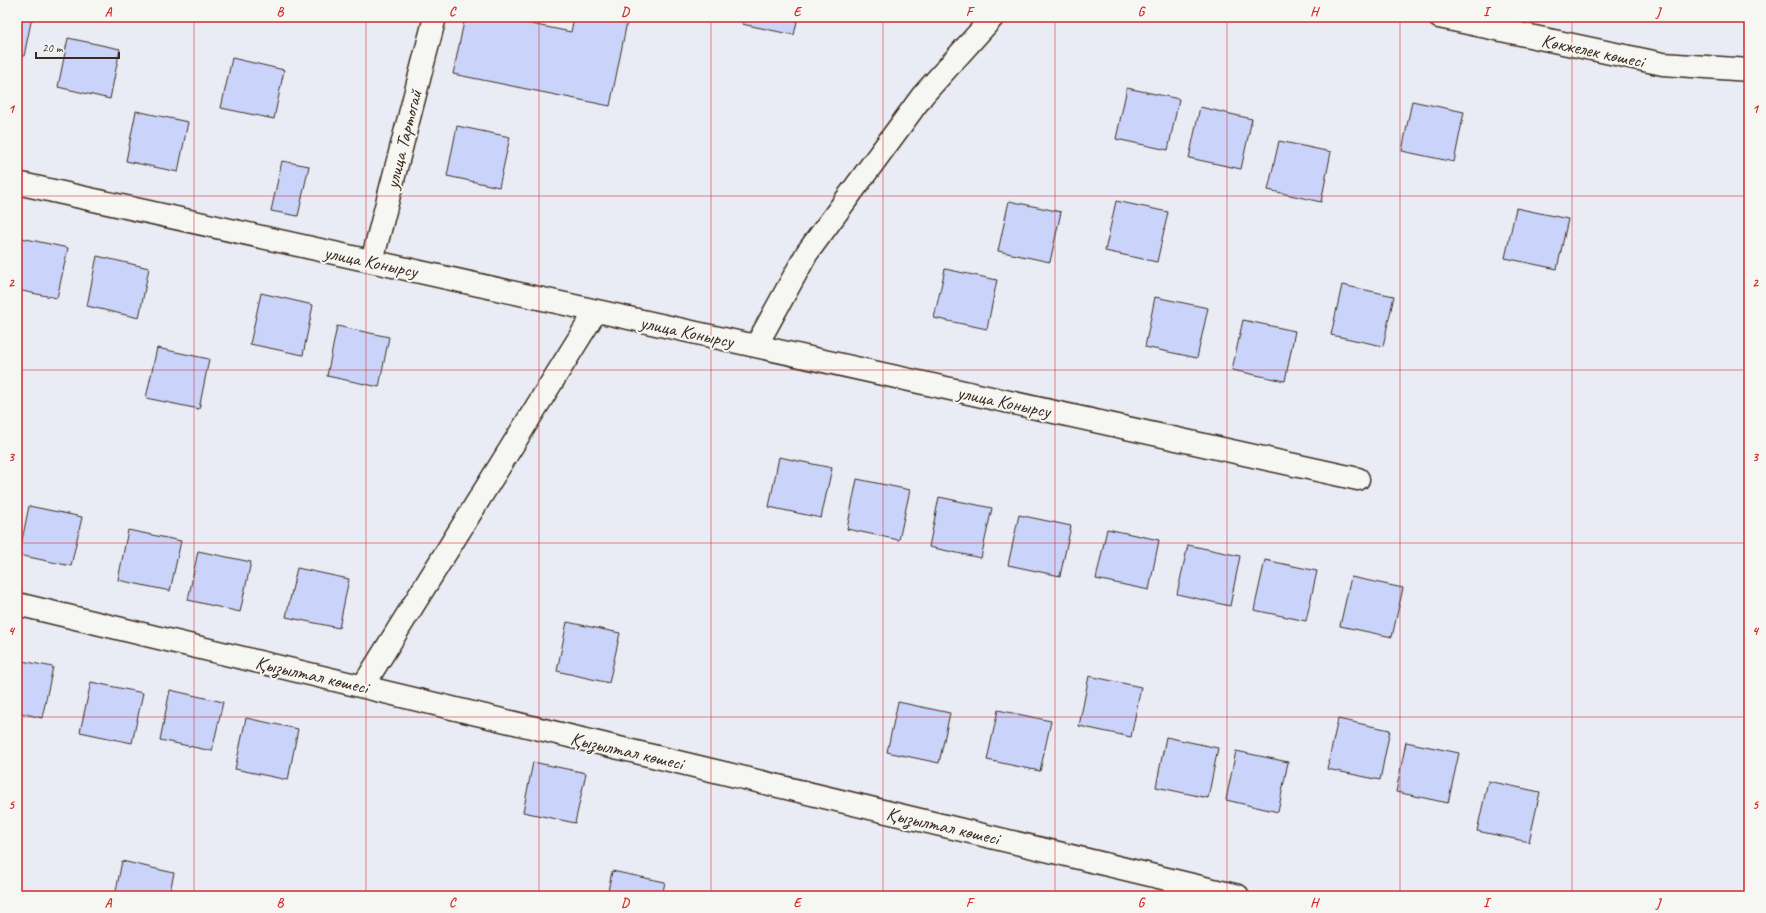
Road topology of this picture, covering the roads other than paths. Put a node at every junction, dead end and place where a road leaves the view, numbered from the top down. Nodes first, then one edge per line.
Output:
1 (435, 17) edge
2 (993, 17) edge
3 (1439, 17) edge
4 (1749, 70) edge
5 (17, 183) edge
6 (372, 262) junction
7 (596, 311) junction
8 (756, 346) junction
9 (1358, 479) dead end
10 (17, 604) edge
11 (362, 686) junction
12 (1238, 896) edge

1 - 6 street, улица Тартогай
2 - 8 street
3 - 4 street, Көкжелек көшесі
5 - 6 street, улица Конырсу
6 - 7 street, улица Конырсу
7 - 8 street, улица Конырсу
7 - 11 street
8 - 9 street, улица Конырсу
10 - 11 street, Қызылтал көшесі
11 - 12 street, Қызылтал көшесі

